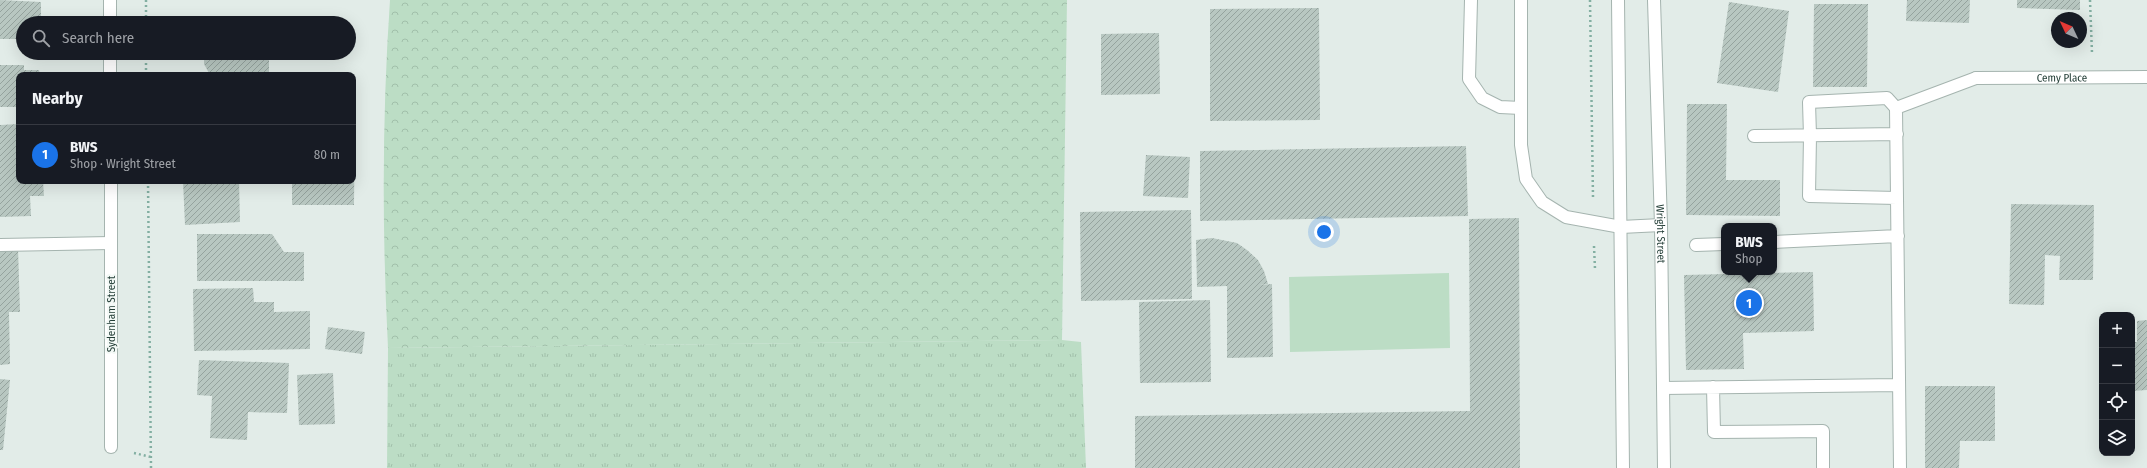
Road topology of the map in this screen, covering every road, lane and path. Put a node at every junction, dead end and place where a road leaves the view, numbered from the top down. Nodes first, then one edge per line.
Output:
1 (110, 0) edge
2 (146, 0) edge
3 (1471, 0) edge
4 (1521, 0) edge
5 (1618, 0) edge
6 (1654, 0) edge
7 (2090, 0) edge
8 (110, 16) edge
9 (146, 16) edge
10 (110, 60) edge
11 (146, 60) edge
12 (110, 72) edge
13 (146, 72) edge
14 (2147, 77) edge
15 (2092, 78) junction
16 (1521, 108) junction
17 (1896, 108) junction
18 (1896, 134) junction
19 (1754, 136) dead end
20 (1810, 136) junction
21 (111, 184) edge
22 (148, 184) edge
23 (1897, 198) junction
24 (1661, 225) junction
25 (1621, 227) junction
26 (1898, 236) junction
27 (111, 242) junction
28 (1777, 242) edge
29 (1721, 244) edge
30 (0, 245) edge
31 (1696, 245) dead end
32 (1899, 385) junction
33 (1713, 387) junction
34 (1663, 388) junction
35 (111, 447) dead end
36 (151, 468) edge
37 (1623, 468) edge
38 (1664, 468) edge
39 (1823, 468) edge
40 (1900, 468) edge

1 - 8 street
2 - 9 path
3 - 16 street
4 - 16 street
5 - 25 street
6 - 24 street, Wright Street
7 - 15 path
10 - 12 street
11 - 13 path
14 - 15 street, Cemy Place
15 - 17 street, Cemy Place
16 - 25 street
17 - 18 street
17 - 20 street
18 - 20 street
18 - 23 street
19 - 20 street
20 - 23 street
21 - 27 street, Sydenham Street
22 - 36 path
23 - 26 street
24 - 25 street
24 - 34 street, Wright Street
25 - 37 street
26 - 28 street
26 - 32 street
27 - 30 street
27 - 35 street, Sydenham Street
29 - 31 street
32 - 33 street
32 - 40 street
33 - 34 street
33 - 39 street
34 - 38 street, Wright Street

